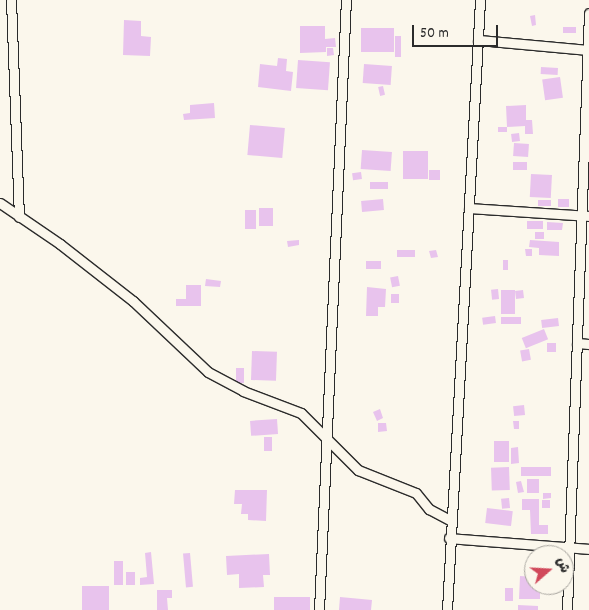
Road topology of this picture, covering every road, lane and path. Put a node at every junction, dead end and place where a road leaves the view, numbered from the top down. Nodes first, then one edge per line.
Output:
1 (10, 0) edge
2 (346, 0) edge
3 (480, 0) edge
4 (589, 13) edge
5 (478, 40) junction
6 (587, 50) junction
7 (0, 204) edge
8 (469, 208) junction
9 (585, 216) edge
10 (19, 217) junction
11 (577, 344) junction
12 (589, 344) edge
13 (326, 439) junction
14 (450, 520) junction
15 (449, 538) junction
16 (533, 545) edge
17 (569, 545) edge
18 (574, 548) edge
19 (589, 549) edge
20 (567, 595) edge
21 (319, 610) edge
22 (447, 610) edge
23 (567, 610) edge

1 - 10 street
2 - 13 street
3 - 5 street
4 - 6 street
5 - 6 street
5 - 8 street
6 - 9 street
7 - 10 street
8 - 9 street
8 - 14 street
9 - 11 street
10 - 13 street
11 - 12 street
11 - 17 street
13 - 14 street
13 - 21 street
14 - 15 street
15 - 16 street
15 - 22 street
18 - 19 street
20 - 23 street

